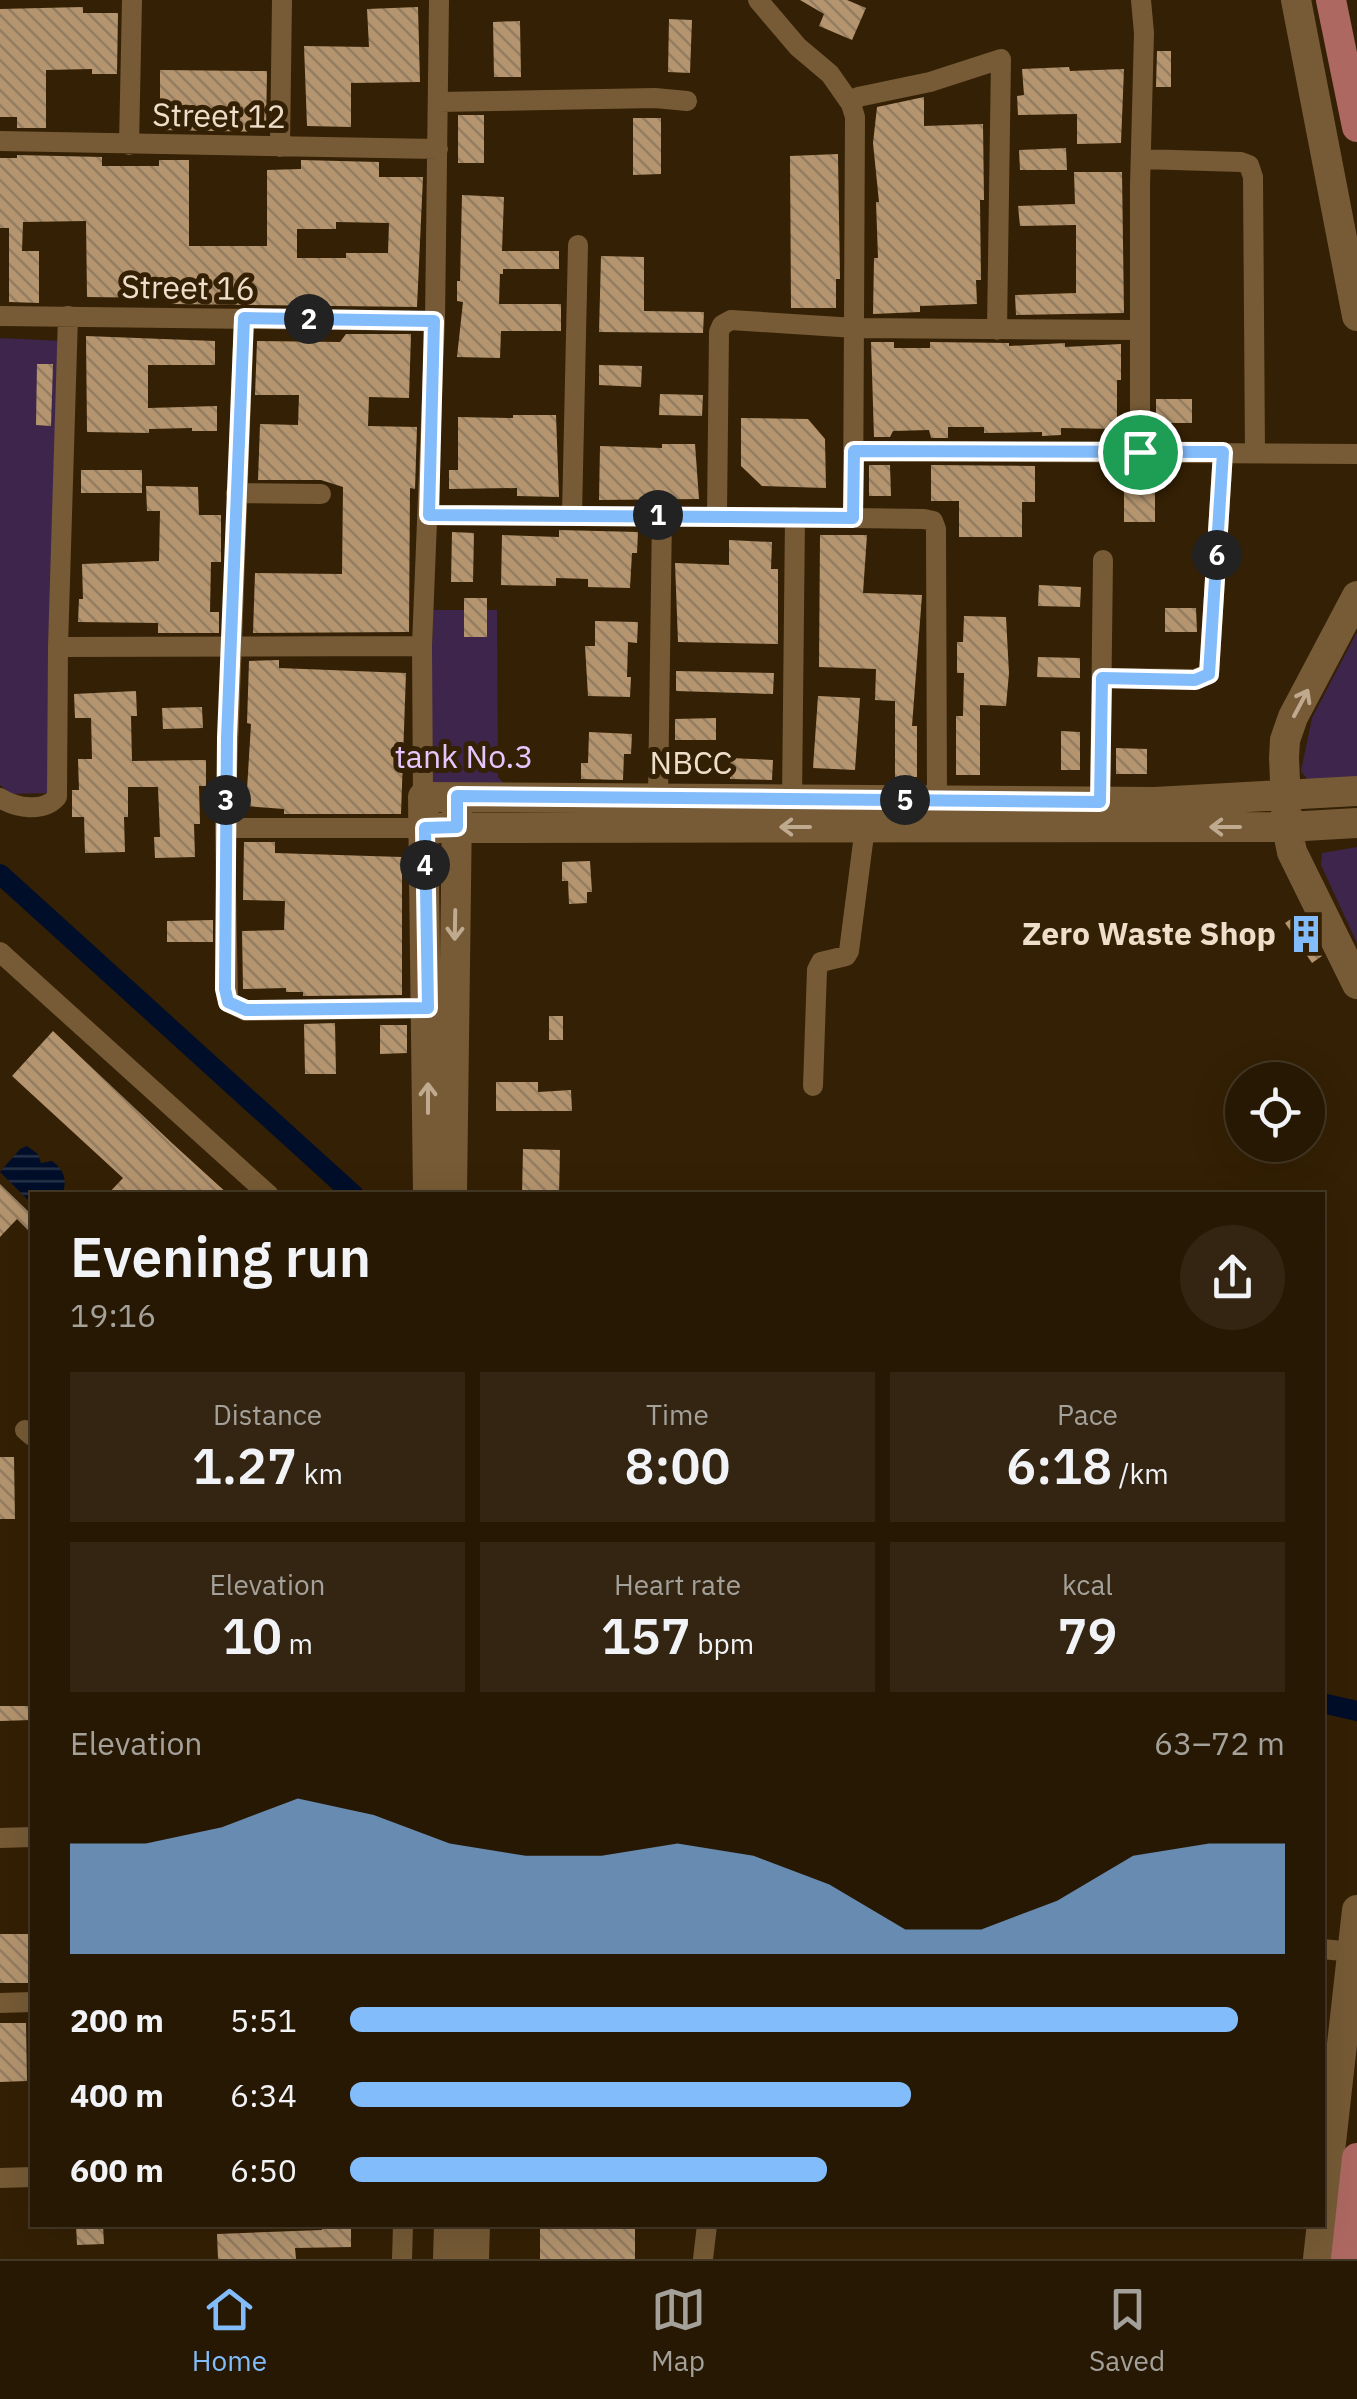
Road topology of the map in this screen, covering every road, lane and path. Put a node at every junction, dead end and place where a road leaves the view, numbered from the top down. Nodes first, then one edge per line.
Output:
1 (132, 0) edge
2 (282, 0) edge
3 (439, 0) edge
4 (758, 0) edge
5 (1141, 0) edge
6 (1296, 0) edge
7 (1331, 0) edge
8 (687, 101) dead end
9 (438, 102) junction
10 (851, 104) junction
11 (1357, 126) edge
12 (0, 141) edge
13 (129, 145) junction
14 (280, 146) junction
15 (438, 148) junction
16 (1141, 159) junction
17 (578, 245) dead end
18 (0, 316) edge
19 (68, 316) junction
20 (1357, 316) edge
21 (244, 318) junction
22 (434, 321) junction
23 (854, 328) junction
24 (997, 330) junction
25 (1139, 330) junction
26 (854, 451) junction
27 (1140, 452) junction
28 (1223, 452) junction
29 (1255, 452) junction
30 (1357, 454) edge
31 (236, 493) junction
32 (321, 494) dead end
33 (662, 514) junction
34 (429, 515) junction
35 (572, 515) junction
36 (717, 516) junction
37 (796, 517) junction
38 (853, 518) junction
39 (1103, 560) dead end
40 (1357, 596) edge
41 (422, 646) junction
42 (230, 647) junction
43 (58, 648) junction
44 (1102, 678) junction
45 (1357, 791) edge
46 (457, 796) junction
47 (0, 798) edge
48 (658, 798) junction
49 (792, 799) junction
50 (937, 800) junction
51 (1100, 802) junction
52 (424, 812) junction
53 (1286, 812) junction
54 (1357, 823) edge
55 (457, 827) junction
56 (864, 827) junction
57 (225, 828) junction
58 (0, 952) edge
59 (1357, 984) edge
60 (428, 1008) junction
61 (813, 1086) dead end
62 (266, 1192) edge
63 (428, 1192) edge
64 (452, 1192) edge
65 (30, 1837) edge
66 (0, 1838) edge
67 (1357, 1910) edge
68 (1338, 1951) edge
69 (30, 2002) edge
70 (0, 2003) edge
71 (1325, 2151) edge
72 (1357, 2158) edge
73 (30, 2177) edge
74 (0, 2178) edge
75 (403, 2227) edge
76 (450, 2227) edge
77 (474, 2227) edge
78 (707, 2227) edge
79 (1320, 2227) edge
80 (402, 2259) edge
81 (448, 2259) edge
82 (474, 2259) edge
83 (703, 2259) edge
84 (1318, 2259) edge
85 (1346, 2259) edge

1 - 13 street
2 - 14 street
3 - 9 street
4 - 10 street
5 - 16 street
6 - 20 street
7 - 11 main road
8 - 9 street
9 - 15 street
10 - 23 street
10 - 24 street
12 - 13 street, Street 12
13 - 14 street, Street 12
14 - 15 street, Street 12
15 - 22 street
16 - 25 street
16 - 29 street
17 - 35 street
18 - 19 street, Street 16
19 - 21 street, Street 16
19 - 43 street
21 - 22 street, Street 16
21 - 31 street
22 - 34 street
23 - 24 street
23 - 26 street
23 - 36 street
24 - 25 street
25 - 27 street
26 - 27 street
26 - 38 street
27 - 28 street
28 - 29 street
28 - 44 street
29 - 30 street
31 - 32 street
31 - 42 street
33 - 35 street
33 - 36 street
33 - 48 street
34 - 35 street
34 - 41 street
36 - 37 street
37 - 38 street
37 - 49 street
38 - 50 street
39 - 44 street
53 -> 40 street
41 - 42 street
41 - 52 street
42 - 43 street
42 - 57 street
43 - 47 street
44 - 51 street
45 - 53 street, NBCC
46 - 48 street, NBCC
46 - 52 street, NBCC
46 - 55 street
48 - 49 street, NBCC
49 - 50 street, NBCC
50 - 51 street, NBCC
51 - 53 street, NBCC
52 - 55 street
52 - 57 street
52 - 60 street
53 - 54 street
53 -> 56 street
53 - 59 street
56 -> 55 street
55 -> 64 street
56 - 61 street
57 - 60 street
58 - 62 street
63 -> 60 street
65 - 66 street
67 - 68 street
68 - 71 street
69 - 70 street
72 - 85 main road
73 - 74 street
75 - 80 street
76 - 81 street
77 - 82 street
78 - 83 street
79 - 84 street

